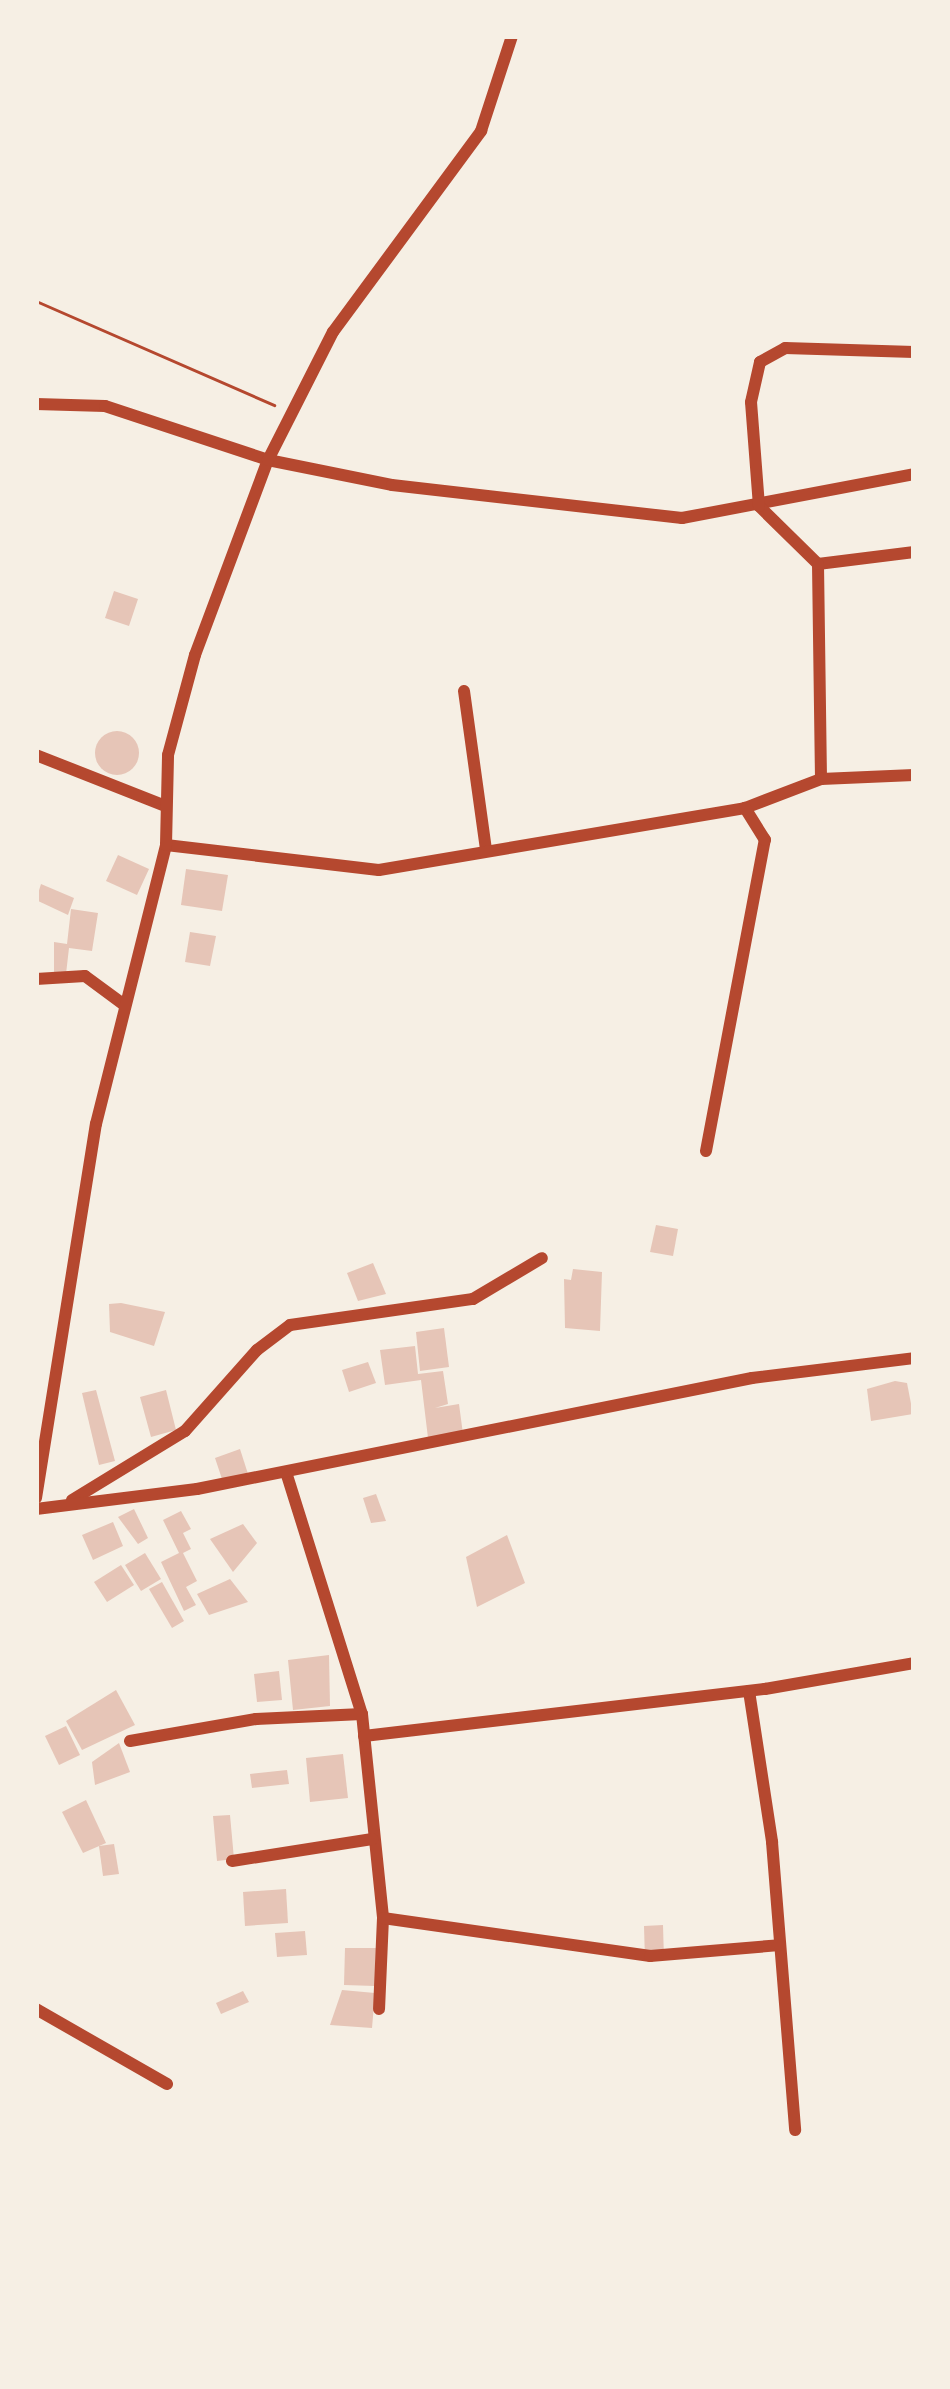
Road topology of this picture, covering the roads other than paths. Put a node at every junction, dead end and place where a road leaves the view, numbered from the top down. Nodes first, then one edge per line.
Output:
1 (512, 36) edge
2 (914, 352) edge
3 (36, 404) edge
4 (268, 460) junction
5 (914, 474) edge
6 (759, 506) junction
7 (914, 552) edge
8 (818, 564) junction
9 (464, 691) dead end
10 (36, 755) edge
11 (914, 775) edge
12 (821, 779) junction
13 (163, 805) junction
14 (745, 808) junction
15 (166, 845) junction
16 (486, 850) junction
17 (36, 979) edge
18 (122, 1004) junction
19 (706, 1151) dead end
20 (542, 1258) dead end
21 (914, 1358) edge
22 (286, 1472) junction
23 (36, 1498) edge
24 (71, 1501) junction
25 (36, 1509) edge
26 (914, 1663) edge
27 (749, 1691) junction
28 (362, 1714) junction
29 (364, 1736) junction
30 (130, 1741) dead end
31 (372, 1839) junction
32 (232, 1861) dead end
33 (383, 1918) junction
34 (780, 1945) junction
35 (36, 2009) edge
36 (379, 2009) dead end
37 (167, 2084) dead end
38 (795, 2129) dead end

1 - 4 street
2 - 6 street
3 - 4 street
4 - 6 street
4 - 13 street
5 - 6 street
6 - 8 street
7 - 8 street
8 - 12 street
9 - 16 street
10 - 13 street
11 - 12 street
12 - 14 street
13 - 15 street
14 - 16 street
14 - 19 street
15 - 16 street
15 - 18 street
17 - 18 street
18 - 23 street
20 - 24 street
21 - 22 street
22 - 24 street
22 - 28 street
24 - 25 street
26 - 27 street
27 - 29 street
27 - 34 street
28 - 29 street
28 - 30 street
29 - 31 street
31 - 32 street
31 - 33 street
33 - 34 street
33 - 36 street
34 - 38 street
35 - 37 street

